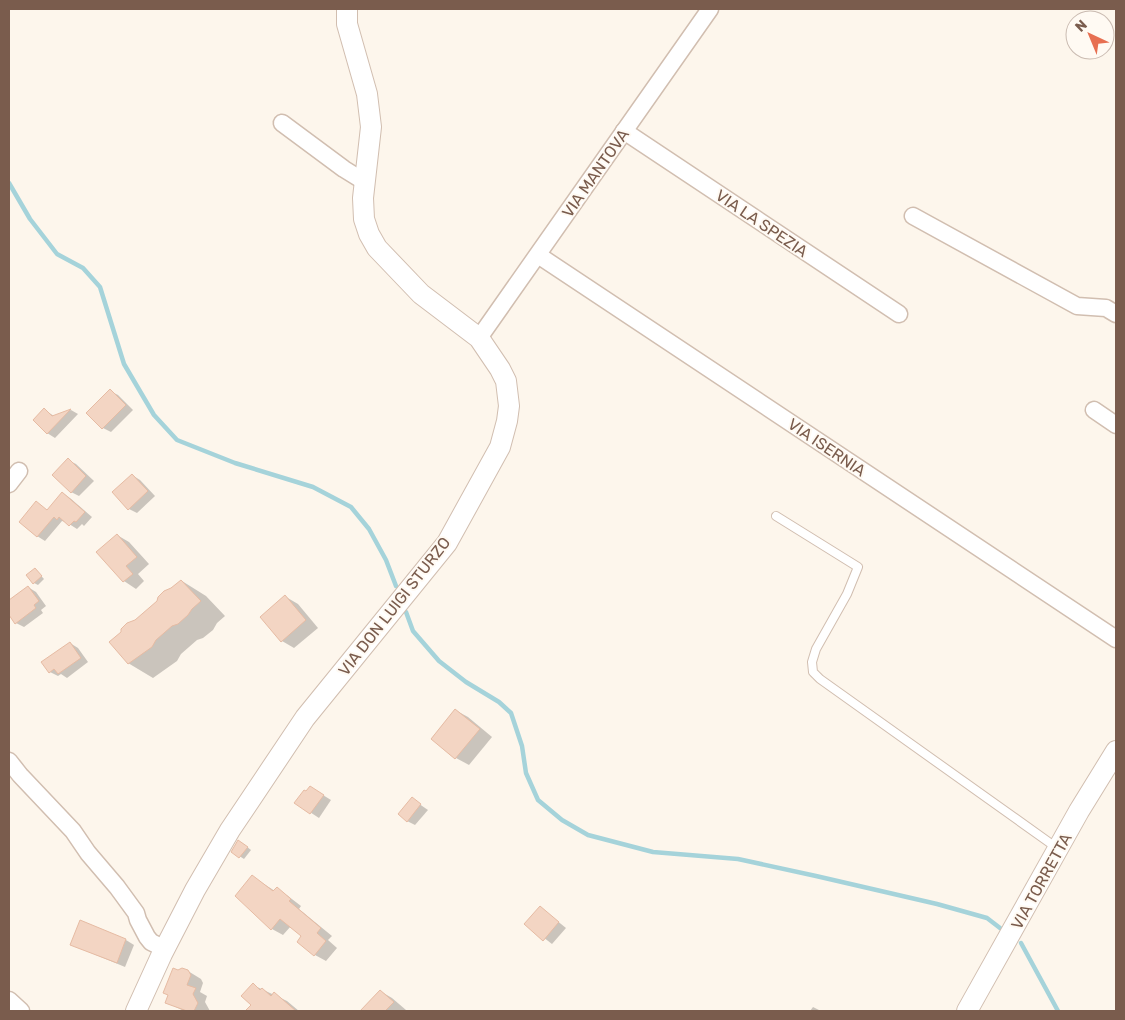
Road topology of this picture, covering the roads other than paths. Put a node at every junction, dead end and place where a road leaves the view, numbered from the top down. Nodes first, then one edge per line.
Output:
1 (347, 9) edge
2 (710, 9) edge
3 (282, 123) dead end
4 (624, 131) junction
5 (365, 182) junction
6 (913, 216) dead end
7 (538, 255) junction
8 (899, 314) dead end
9 (1116, 314) edge
10 (480, 338) junction
11 (1094, 410) dead end
12 (1116, 425) edge
13 (776, 516) dead end
14 (1116, 639) edge
15 (1116, 751) edge
16 (9, 761) edge
17 (1058, 849) junction
18 (165, 948) junction
19 (9, 1000) edge
20 (21, 1011) edge
21 (136, 1011) edge
22 (967, 1011) edge

1 - 5 street, VIA DON LUIGI STURZO
2 - 4 street, VIA MANTOVA
3 - 5 street
4 - 7 street, VIA MANTOVA
4 - 8 street, VIA LA SPEZIA
5 - 10 street, VIA DON LUIGI STURZO
6 - 9 street
7 - 10 street, VIA MANTOVA
7 - 14 street, VIA ISERNIA
10 - 18 street, VIA DON LUIGI STURZO
11 - 12 street
13 - 17 lane
15 - 17 street, VIA TORRETTA
16 - 18 street
17 - 22 street, VIA TORRETTA
18 - 21 street, VIA DON LUIGI STURZO
19 - 20 street

